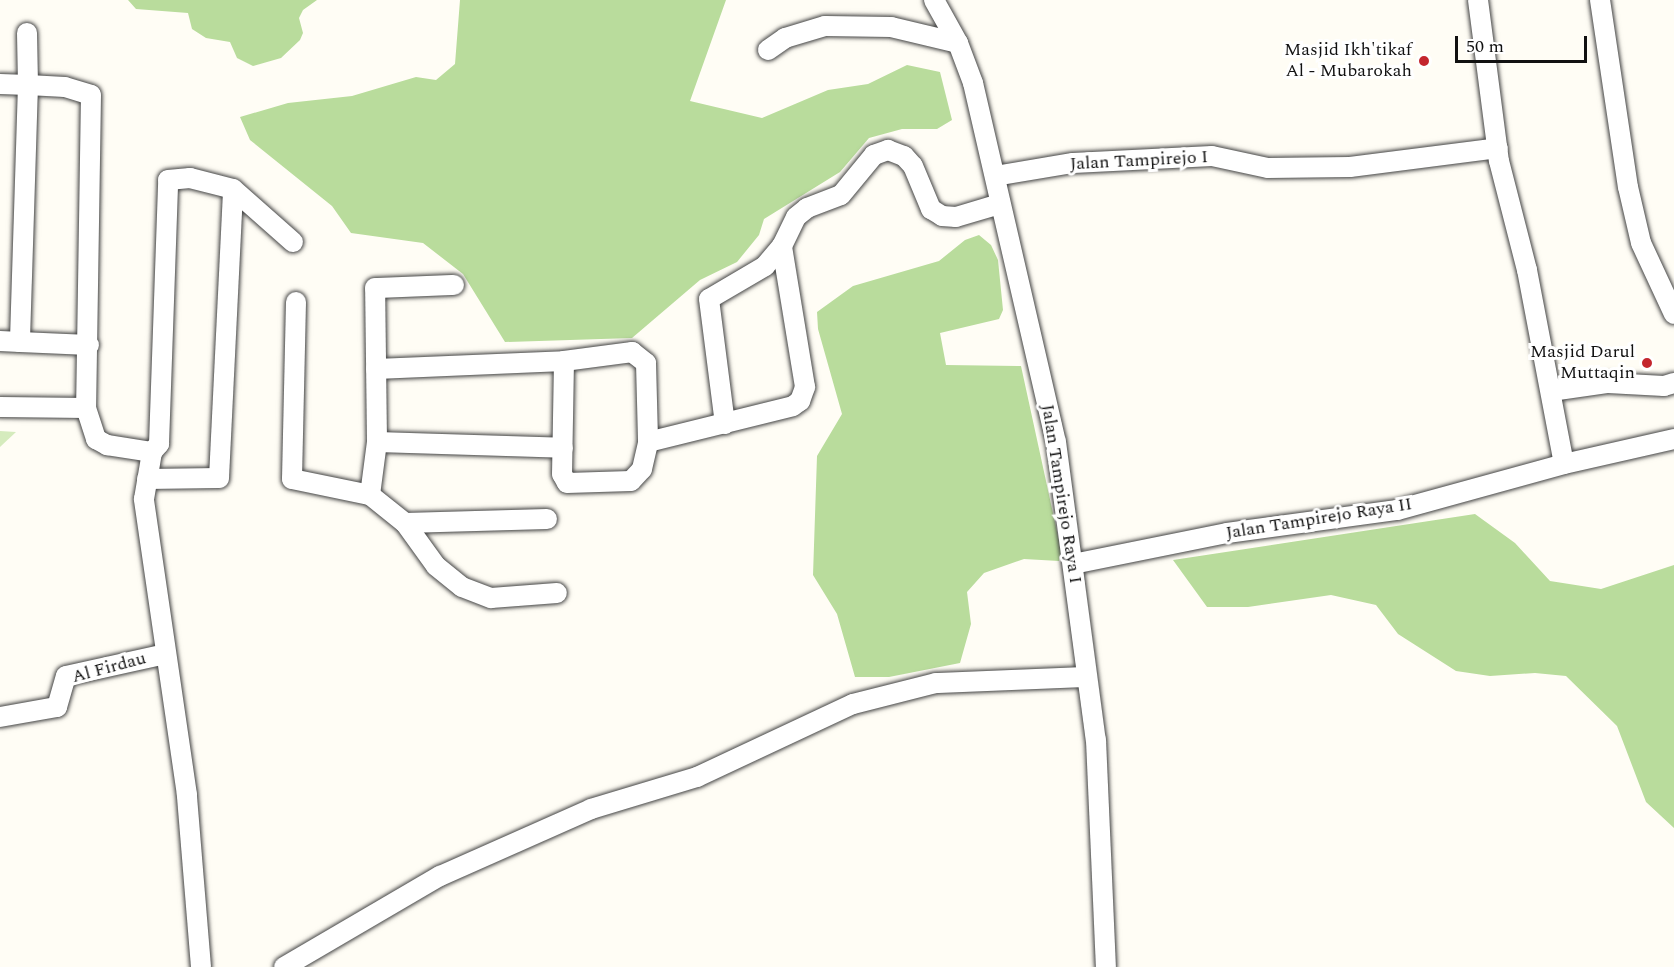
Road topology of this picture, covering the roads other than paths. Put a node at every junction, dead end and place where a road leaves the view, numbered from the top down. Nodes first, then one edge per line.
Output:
1 (934, 0) edge
2 (1478, 0) edge
3 (1600, 0) edge
4 (27, 33) dead end
5 (958, 43) junction
6 (768, 50) dead end
7 (0, 84) edge
8 (28, 85) junction
9 (1498, 148) junction
10 (995, 176) junction
11 (233, 189) junction
12 (1000, 204) junction
13 (293, 242) dead end
14 (782, 246) junction
15 (454, 285) dead end
16 (296, 302) dead end
17 (1674, 314) edge
18 (0, 341) edge
19 (20, 342) junction
20 (89, 345) junction
21 (564, 361) junction
22 (376, 369) junction
23 (1674, 382) edge
24 (1551, 391) junction
25 (0, 407) edge
26 (86, 408) junction
27 (725, 424) junction
28 (1674, 439) edge
29 (377, 442) junction
30 (648, 442) junction
31 (563, 448) junction
32 (152, 453) junction
33 (1564, 464) junction
34 (147, 479) junction
35 (370, 495) junction
36 (547, 519) dead end
37 (405, 523) junction
38 (1073, 564) junction
39 (557, 593) dead end
40 (166, 654) junction
41 (1087, 677) junction
42 (0, 717) edge
43 (201, 967) edge
44 (284, 967) edge
45 (1106, 967) edge

1 - 5 street, Jalan Tampirejo Raya I
2 - 9 street
3 - 17 street
4 - 8 street
5 - 6 street
5 - 10 street, Jalan Tampirejo Raya I
7 - 8 street
8 - 19 street
8 - 20 street
9 - 10 street, Jalan Tampirejo I
9 - 24 street
10 - 12 street, Jalan Tampirejo Raya I
11 - 13 street
11 - 32 street
11 - 34 street
12 - 14 street
12 - 38 street, Jalan Tampirejo Raya I
14 - 27 street
14 - 27 street
15 - 22 street
16 - 35 street
18 - 19 street
19 - 20 street
20 - 26 street
21 - 22 street
21 - 30 street
21 - 31 street
22 - 29 street
23 - 24 street
24 - 33 street
25 - 26 street
26 - 32 street
27 - 30 street
28 - 33 street, Jalan Tampirejo Raya II
29 - 31 street
29 - 35 street
30 - 31 street
32 - 34 street
33 - 38 street, Jalan Tampirejo Raya II
34 - 40 street
35 - 37 street
36 - 37 street
37 - 39 street
38 - 41 street, Jalan Tampirejo Raya I
40 - 42 street, Al Firdau
40 - 43 street
41 - 44 street
41 - 45 street, Jalan Tampirejo Raya I

